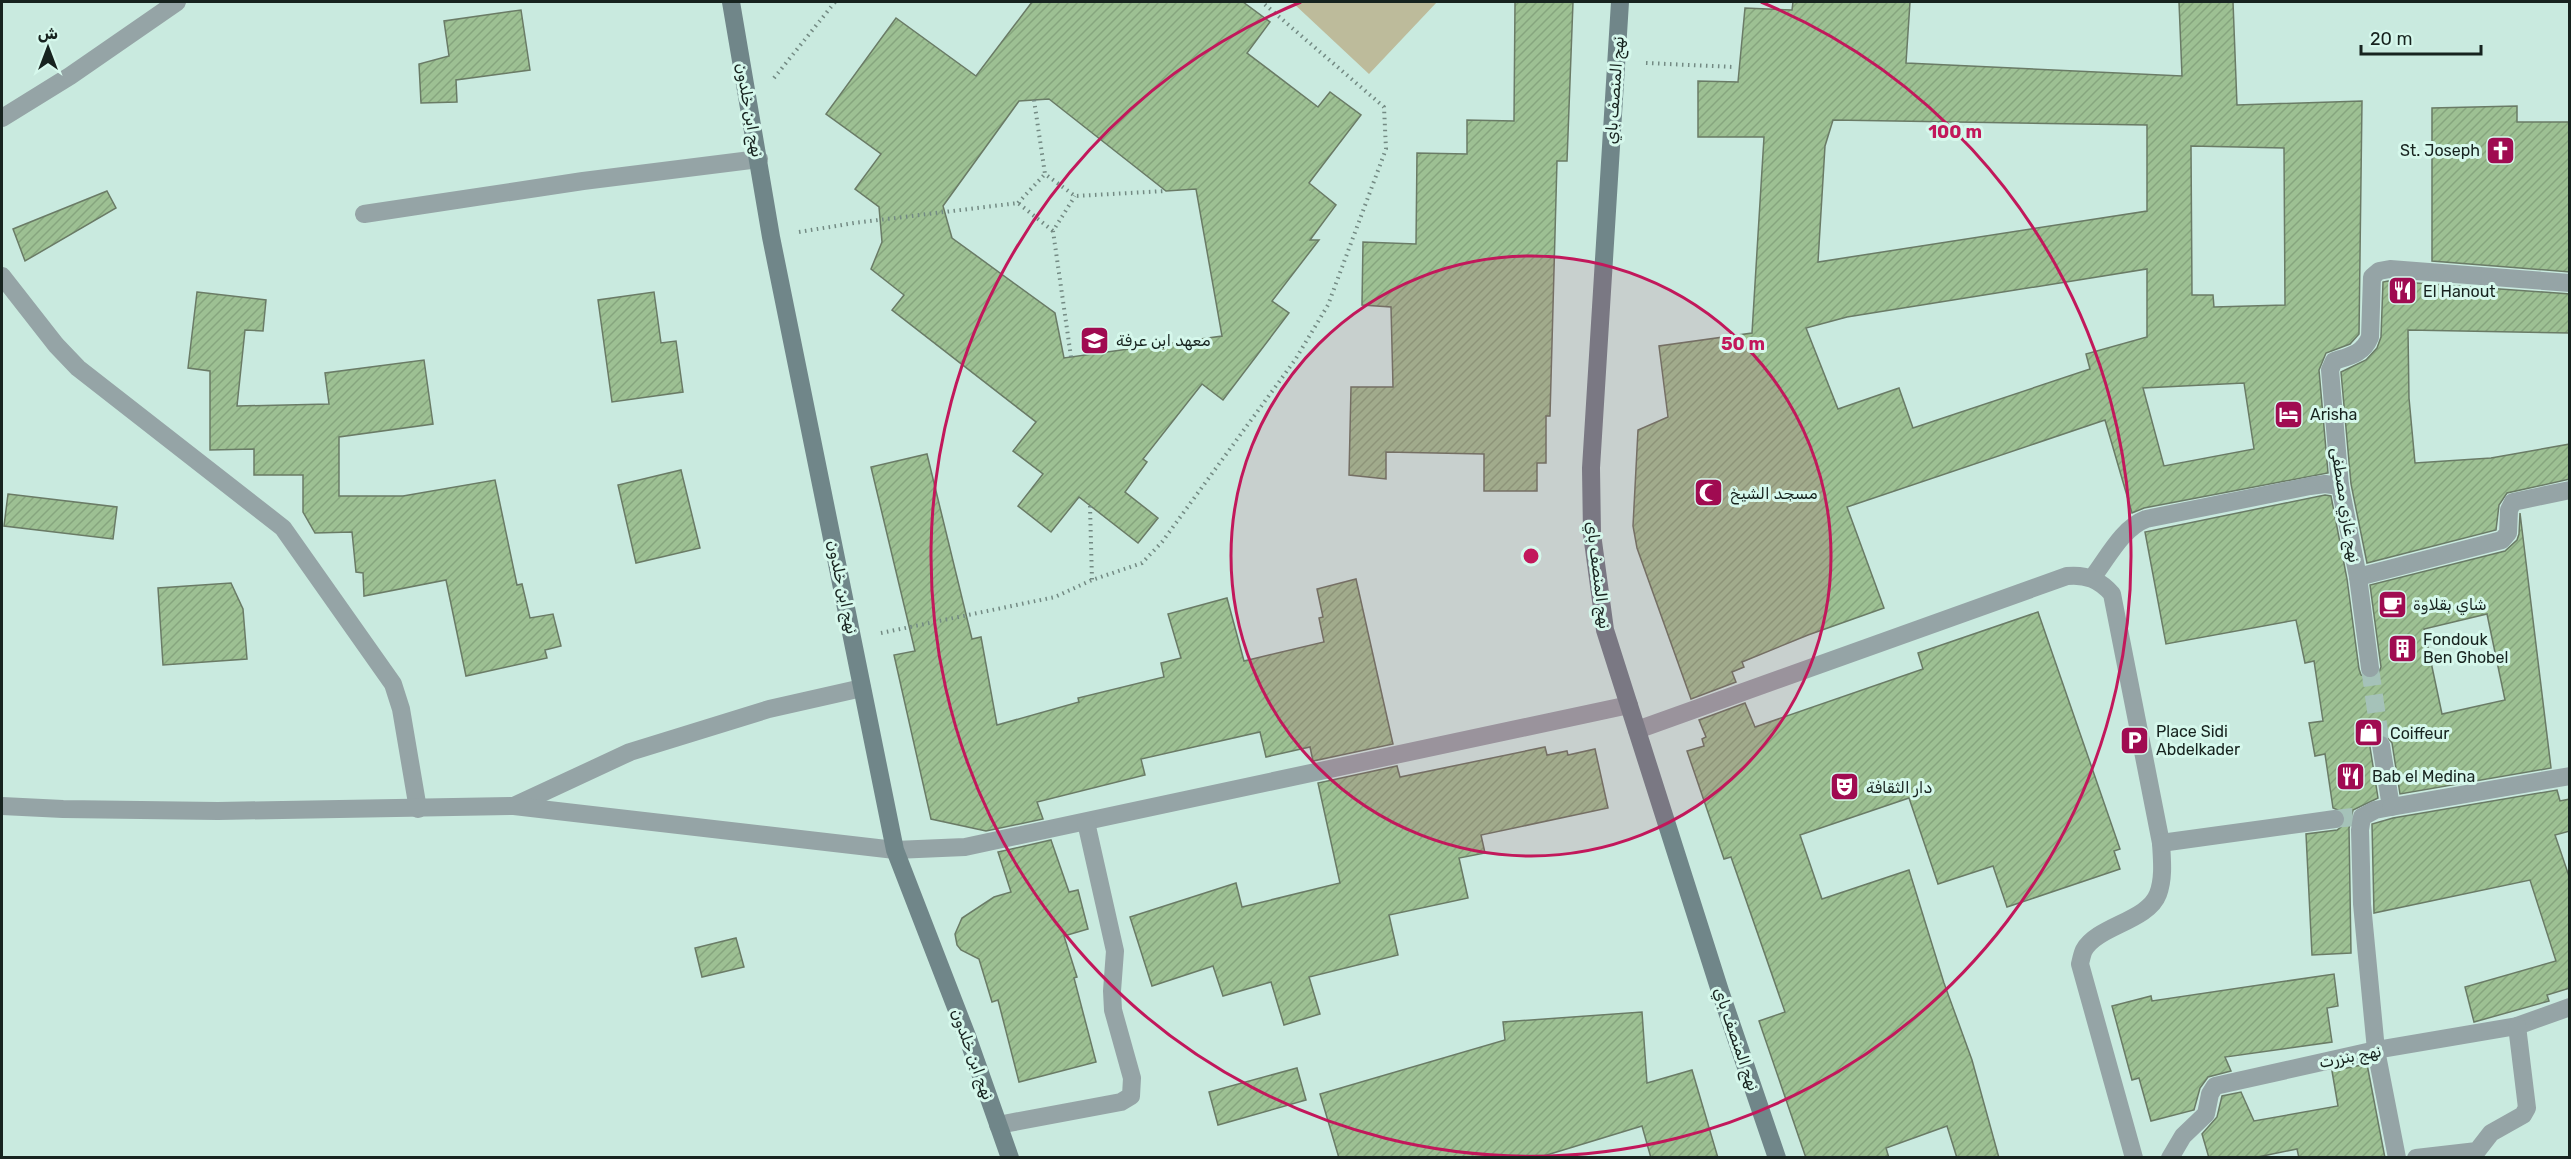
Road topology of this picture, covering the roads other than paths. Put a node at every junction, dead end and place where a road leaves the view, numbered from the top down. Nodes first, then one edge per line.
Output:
1 (177, 2) edge
2 (731, 2) edge
3 (1620, 2) edge
4 (2, 118) edge
5 (759, 159) junction
6 (364, 214) dead end
7 (2, 276) edge
8 (2570, 283) edge
9 (2340, 486) junction
10 (2570, 490) edge
11 (2358, 577) junction
12 (2092, 578) junction
13 (2370, 668) tunnel mouth
14 (862, 688) junction
15 (1629, 705) junction
16 (1637, 730) junction
17 (2381, 745) tunnel mouth
18 (2570, 776) edge
19 (2, 806) edge
20 (514, 806) junction
21 (2391, 807) junction
22 (418, 809) junction
23 (2350, 818) junction
24 (1086, 822) junction
25 (2161, 843) junction
26 (895, 850) junction
27 (2570, 1007) edge
28 (2517, 1026) junction
29 (2376, 1050) junction
30 (998, 1125) junction
31 (1010, 1158) edge
32 (1777, 1158) edge
33 (2134, 1158) edge
34 (2170, 1158) edge
35 (2397, 1158) edge
36 (2416, 1158) edge

1 - 4 street
2 - 5 street, نهج ابن خلدون
3 - 15 street, نهج المنصف باي
5 - 6 street
5 - 14 street, نهج ابن خلدون
7 - 22 street
8 - 9 street, نهج غازي مصطفى
9 - 11 street, نهج غازي مصطفى
9 - 12 street
10 - 11 street
11 - 13 street, نهج غازي مصطفى
12 - 16 street
12 - 25 street
14 - 20 street
14 - 26 street, نهج ابن خلدون
15 - 16 street, نهج المنصف باي
15 - 24 street
16 - 32 street, نهج المنصف باي
17 - 21 street
18 - 21 street
19 - 22 street
20 - 22 street
20 - 26 street
21 - 23 street
23 - 25 street
23 - 29 street
24 - 26 street
24 - 30 street
25 - 33 street
26 - 30 street, نهج ابن خلدون
27 - 28 street, نهج بنزرت
28 - 29 street, نهج بنزرت
28 - 36 street
29 - 34 street, نهج بنزرت
29 - 35 street
30 - 31 street, نهج ابن خلدون

